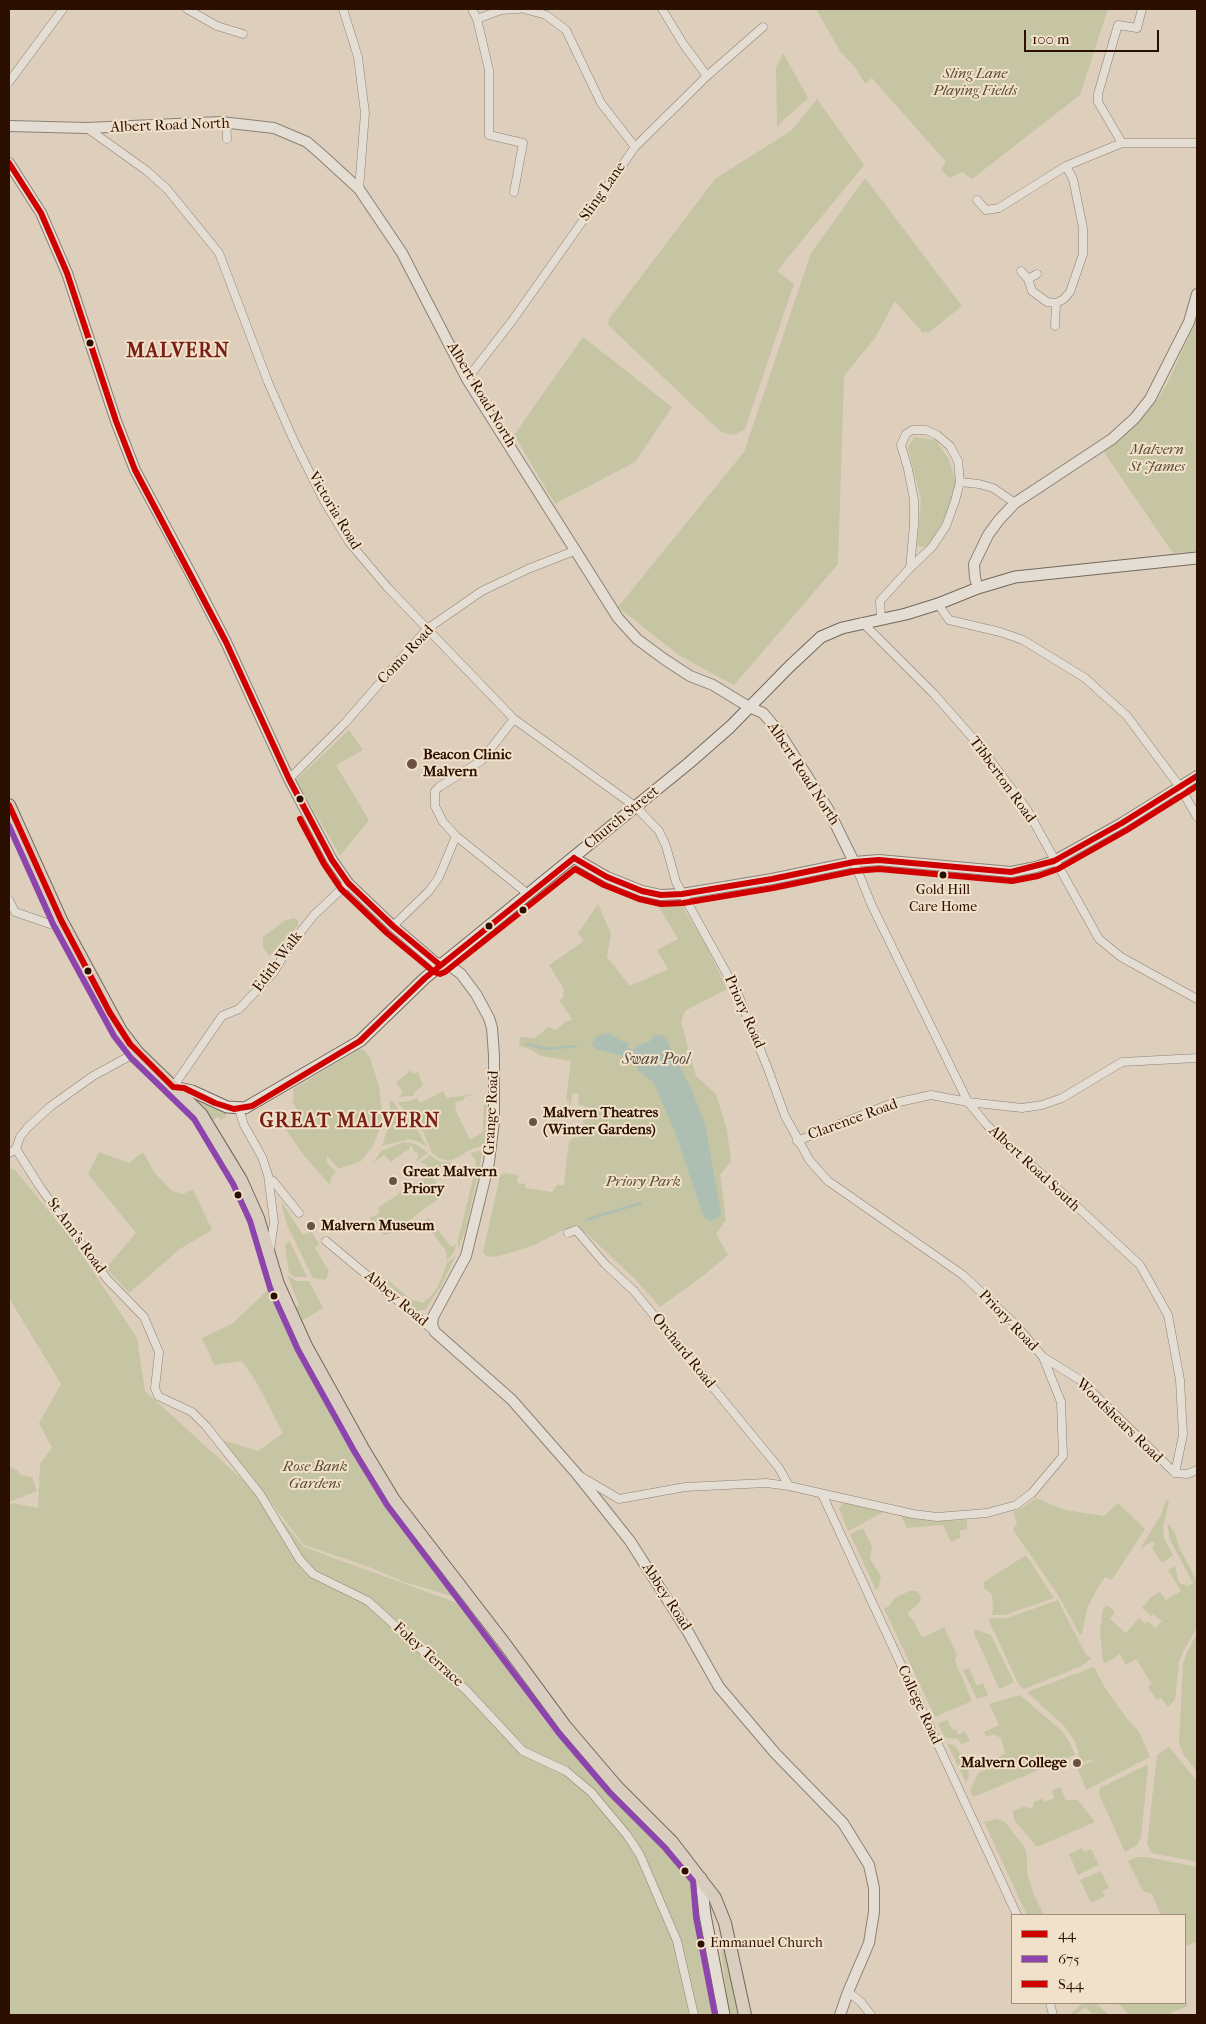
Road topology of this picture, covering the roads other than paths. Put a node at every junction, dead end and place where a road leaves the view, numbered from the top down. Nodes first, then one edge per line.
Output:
1 (63, 9) edge
2 (187, 9) edge
3 (343, 9) edge
4 (472, 9) edge
5 (518, 9) edge
6 (524, 9) edge
7 (662, 9) edge
8 (1142, 9) edge
9 (477, 19) junction
10 (763, 26) dead end
11 (243, 34) dead end
12 (707, 76) junction
13 (9, 82) edge
14 (226, 122) junction
15 (9, 126) edge
16 (87, 128) junction
17 (227, 139) dead end
18 (1122, 143) junction
19 (1197, 143) edge
20 (635, 147) junction
21 (9, 162) edge
22 (1066, 166) junction
23 (359, 189) junction
24 (514, 192) dead end
25 (977, 200) dead end
26 (986, 210) junction
27 (987, 220) dead end
28 (1020, 271) dead end
29 (1036, 274) dead end
30 (1028, 279) junction
31 (1197, 294) edge
32 (1056, 303) junction
33 (1055, 326) dead end
34 (467, 379) junction
35 (960, 482) junction
36 (1015, 503) junction
37 (574, 551) junction
38 (1197, 558) edge
39 (910, 568) junction
40 (978, 588) junction
41 (938, 604) junction
42 (881, 618) junction
43 (862, 622) junction
44 (427, 629) junction
45 (749, 707) junction
46 (514, 719) junction
47 (1197, 776) edge
48 (289, 779) junction
49 (1180, 787) junction
50 (9, 805) edge
51 (636, 807) junction
52 (1197, 817) edge
53 (456, 836) junction
54 (574, 858) junction
55 (1054, 860) junction
56 (854, 862) junction
57 (348, 883) junction
58 (528, 894) junction
59 (682, 894) junction
60 (9, 900) edge
61 (61, 920) junction
62 (392, 926) junction
63 (440, 965) junction
64 (1197, 999) edge
65 (137, 1052) junction
66 (1197, 1058) edge
67 (173, 1086) junction
68 (968, 1102) junction
69 (239, 1109) junction
70 (797, 1141) junction
71 (12, 1151) edge
72 (269, 1179) junction
73 (299, 1213) dead end
74 (568, 1233) dead end
75 (326, 1241) dead end
76 (269, 1256) junction
77 (144, 1318) joint
78 (435, 1332) junction
79 (1043, 1357) junction
80 (1197, 1470) edge
81 (576, 1473) junction
82 (1175, 1473) junction
83 (789, 1486) junction
84 (822, 1494) junction
85 (701, 1878) junction
86 (1017, 1914) edge
87 (848, 1992) junction
88 (694, 2015) edge
89 (724, 2015) edge
90 (745, 2015) edge
91 (840, 2015) edge
92 (871, 2015) edge

1 - 13 street
2 - 11 street
3 - 23 street
4 - 9 street
5 - 9 street
6 - 20 street
7 - 12 street
8 - 18 street
9 - 24 street
10 - 12 street, Sling Lane
12 - 20 street, Sling Lane
14 - 16 street, Albert Road North
14 - 17 street
14 - 23 street, Albert Road North
15 - 16 street, Albert Road North
16 - 44 street, Victoria Road
18 - 19 street
18 - 22 street
20 - 34 street, Sling Lane
21 - 48 street, Grange Road
22 - 26 street
22 - 32 street
23 - 34 street, Albert Road North
25 - 26 street
26 - 27 street
28 - 30 street
29 - 30 street
30 - 32 street
31 - 36 street
32 - 33 street
34 - 37 street, Albert Road North
35 - 36 street
35 - 39 street
35 - 39 street
36 - 40 street
37 - 44 street, Como Road
37 - 45 street, Albert Road North
38 - 40 main road, Church Street
39 - 42 street
40 - 41 main road, Church Street
41 - 42 main road, Church Street
41 - 49 street
42 - 43 main road, Church Street
43 - 45 main road, Church Street
43 - 55 street, Tibberton Road
44 - 46 street, Victoria Road
44 - 48 street, Como Road
45 - 51 main road, Church Street
45 - 56 street, Albert Road North
46 - 51 street, Victoria Road
46 - 53 street
47 - 49 street
48 - 57 street, Grange Road
49 - 52 street
49 - 55 street
50 - 61 highway
51 - 54 main road, Church Street
51 - 59 street, Victoria Road
53 - 58 street
53 - 62 street
54 - 58 main road, Church Street
54 - 59 street
55 - 56 street
55 - 64 street, Tibberton Road
56 - 59 street
56 - 68 street, Albert Road South
57 - 62 street, Grange Road
57 - 67 street, Edith Walk
58 - 63 main road, Church Street
59 - 70 street, Priory Road
60 - 61 street
61 - 65 highway
62 - 63 street, Grange Road
63 - 69 main road, Church Street
63 - 78 street, Grange Road
65 - 67 highway
65 - 71 street, St Ann's Road
66 - 68 street, Clarence Road
67 - 69 main road
67 - 76 highway
68 - 70 street, Clarence Road
68 - 82 street, Albert Road South
69 - 72 street
70 - 79 street, Priory Road
71 - 77 street, St Ann's Road
72 - 73 street
72 - 76 street
74 - 83 street, Orchard Road
75 - 78 street, Abbey Road
76 - 85 highway
77 - 88 street, Foley Terrace
78 - 81 street, Abbey Road
79 - 82 street, Woodshears Road
79 - 84 street, Priory Road
80 - 82 street, Woodshears Road
81 - 83 street, Priory Road
81 - 87 street, Abbey Road
83 - 84 street, Priory Road
84 - 86 street, College Road
85 - 89 main road
85 - 90 highway
87 - 91 street, Abbey Road
87 - 92 street

